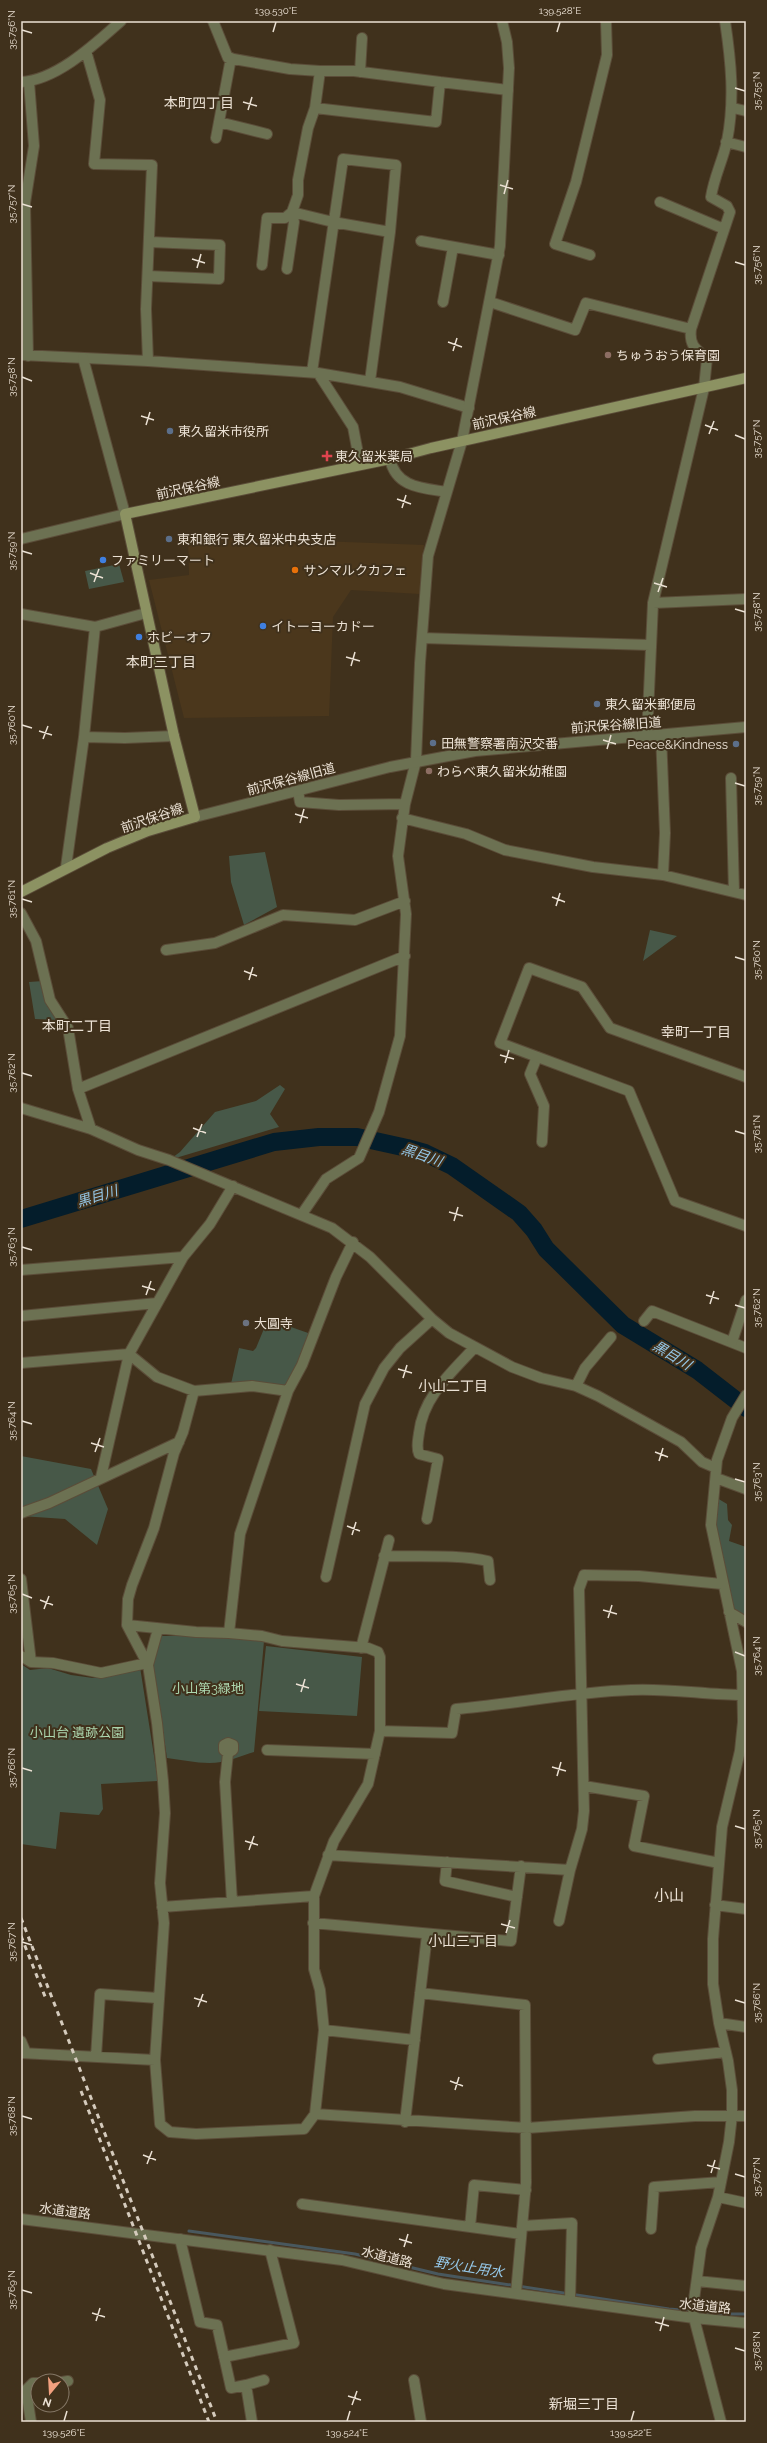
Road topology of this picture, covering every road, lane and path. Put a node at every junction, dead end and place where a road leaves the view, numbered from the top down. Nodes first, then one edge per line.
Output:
1 (121, 21) edge
2 (213, 21) edge
3 (502, 21) edge
4 (606, 21) edge
5 (725, 21) edge
6 (362, 38) dead end
7 (86, 51) junction
8 (231, 58) junction
9 (320, 71) junction
10 (360, 72) junction
11 (25, 82) edge
12 (440, 82) junction
13 (508, 90) junction
14 (315, 108) junction
15 (733, 108) junction
16 (746, 111) edge
17 (219, 122) junction
18 (267, 134) dead end
19 (216, 138) dead end
20 (726, 142) junction
21 (746, 148) edge
22 (660, 202) dead end
23 (23, 203) edge
24 (292, 212) junction
25 (333, 222) junction
26 (724, 229) junction
27 (390, 232) junction
28 (421, 241) dead end
29 (150, 242) junction
30 (453, 247) junction
31 (590, 255) dead end
32 (499, 256) junction
33 (262, 265) dead end
34 (287, 269) dead end
35 (148, 276) junction
36 (24, 299) edge
37 (443, 302) dead end
38 (490, 302) junction
39 (691, 329) junction
40 (25, 355) edge
41 (83, 358) junction
42 (148, 361) junction
43 (315, 373) junction
44 (746, 378) edge
45 (370, 381) junction
46 (704, 388) junction
47 (469, 408) junction
48 (462, 441) junction
49 (390, 459) junction
50 (360, 464) junction
51 (447, 492) junction
52 (125, 514) junction
53 (21, 539) edge
54 (746, 599) edge
55 (653, 603) junction
56 (146, 613) junction
57 (21, 614) edge
58 (95, 626) junction
59 (422, 638) junction
60 (650, 645) junction
61 (746, 727) edge
62 (661, 735) junction
63 (174, 736) junction
64 (647, 736) junction
65 (84, 737) junction
66 (416, 761) junction
67 (731, 778) dead end
68 (298, 791) junction
69 (405, 804) junction
70 (195, 817) junction
71 (402, 818) junction
72 (66, 867) junction
73 (663, 875) junction
74 (21, 892) edge
75 (734, 892) junction
76 (746, 895) edge
77 (405, 901) junction
78 (21, 913) edge
79 (166, 950) dead end
80 (405, 956) junction
81 (537, 1057) junction
82 (746, 1076) edge
83 (78, 1089) junction
84 (21, 1108) edge
85 (91, 1129) junction
86 (542, 1142) dead end
87 (234, 1186) junction
88 (302, 1214) junction
89 (746, 1226) edge
90 (352, 1242) junction
91 (183, 1257) junction
92 (21, 1270) edge
93 (746, 1300) edge
94 (156, 1303) junction
95 (21, 1316) edge
96 (432, 1319) junction
97 (644, 1322) dead end
98 (612, 1337) dead end
99 (732, 1342) junction
100 (475, 1347) junction
101 (746, 1348) edge
102 (129, 1354) junction
103 (21, 1363) edge
104 (576, 1386) junction
105 (194, 1391) junction
106 (288, 1391) junction
107 (745, 1396) edge
108 (179, 1442) junction
109 (716, 1473) junction
110 (101, 1477) junction
111 (746, 1489) edge
112 (21, 1513) edge
113 (427, 1519) dead end
114 (389, 1540) dead end
115 (384, 1556) junction
116 (326, 1577) dead end
117 (21, 1579) edge
118 (490, 1580) dead end
119 (722, 1584) junction
120 (729, 1612) junction
121 (746, 1622) edge
122 (127, 1625) junction
123 (158, 1629) junction
124 (229, 1633) junction
125 (361, 1648) junction
126 (21, 1656) edge
127 (31, 1662) junction
128 (147, 1664) junction
129 (744, 1673) edge
130 (581, 1695) junction
131 (744, 1695) junction
132 (745, 1716) edge
133 (380, 1731) junction
134 (267, 1750) dead end
135 (228, 1753) dead end
136 (375, 1754) junction
137 (584, 1786) junction
138 (328, 1855) junction
139 (447, 1862) junction
140 (719, 1863) junction
141 (521, 1866) junction
142 (570, 1870) junction
143 (314, 1896) junction
144 (517, 1897) junction
145 (232, 1902) junction
146 (715, 1905) junction
147 (162, 1907) junction
148 (746, 1909) edge
149 (559, 1921) dead end
150 (313, 1923) junction
151 (427, 1935) junction
152 (420, 1993) junction
153 (158, 1998) junction
154 (719, 2024) junction
155 (746, 2027) edge
156 (324, 2030) junction
157 (415, 2040) junction
158 (21, 2041) edge
159 (726, 2052) junction
160 (23, 2054) edge
161 (96, 2057) junction
162 (658, 2059) dead end
163 (155, 2060) junction
164 (315, 2114) junction
165 (732, 2115) junction
166 (746, 2116) edge
167 (405, 2122) junction
168 (527, 2128) junction
169 (721, 2182) junction
170 (526, 2190) junction
171 (718, 2197) junction
172 (746, 2203) edge
173 (302, 2204) dead end
174 (21, 2219) edge
175 (470, 2227) junction
176 (651, 2229) dead end
177 (522, 2230) junction
178 (180, 2239) junction
179 (270, 2250) junction
180 (697, 2281) junction
181 (746, 2286) edge
182 (516, 2293) junction
183 (570, 2301) junction
184 (694, 2318) junction
185 (746, 2323) edge
186 (224, 2357) junction
187 (264, 2380) dead end
188 (414, 2380) dead end
189 (246, 2385) junction
190 (30, 2386) edge
191 (31, 2422) edge
192 (252, 2422) edge
193 (421, 2422) edge
194 (721, 2422) edge

1 - 7 street
2 - 8 street
3 - 13 street
4 - 31 street
5 - 15 street
6 - 10 street
7 - 11 street
7 - 29 street
8 - 9 street
8 - 17 street
9 - 10 street
9 - 14 street
10 - 12 street
11 - 23 street
12 - 13 street
12 - 14 street
13 - 32 street
14 - 24 street
15 - 16 street
15 - 20 street
17 - 18 street
17 - 19 street
20 - 21 street
20 - 26 street
22 - 26 street
23 - 36 street
24 - 25 street
24 - 33 street
24 - 34 street
25 - 27 street
25 - 27 street
25 - 43 street
26 - 39 street
27 - 45 street
28 - 30 street
29 - 35 street
29 - 35 street
30 - 32 street
30 - 37 street
32 - 38 street
35 - 42 street
36 - 40 street
38 - 39 street
38 - 47 street
39 - 46 street
40 - 41 street
41 - 42 street
41 - 52 street
42 - 43 street
43 - 45 street
43 - 50 street
44 - 46 main road, 前沢保谷線
45 - 47 street
46 - 48 main road, 前沢保谷線
46 - 55 street
47 - 48 street
48 - 49 main road, 前沢保谷線
48 - 51 street
49 - 50 main road, 前沢保谷線
49 - 51 street
50 - 52 main road, 前沢保谷線
51 - 59 street
52 - 53 street
52 - 56 main road, 前沢保谷線
54 - 55 street
55 - 60 street
56 - 58 street
56 - 63 main road, 前沢保谷線
57 - 58 street
58 - 65 street
59 - 60 street
59 - 66 street
60 - 64 street
61 - 62 street, 前沢保谷線旧道
62 - 64 street, 前沢保谷線旧道
62 - 73 street
63 - 65 street
63 - 70 main road, 前沢保谷線
64 - 66 street, 前沢保谷線旧道
65 - 72 street
66 - 68 street, 前沢保谷線旧道
66 - 69 street
67 - 75 street
68 - 69 street
68 - 70 street, 前沢保谷線旧道
69 - 71 street
70 - 72 main road, 前沢保谷線
71 - 73 street
71 - 77 street
72 - 74 main road, 前沢保谷線
73 - 75 street
75 - 76 street
77 - 79 street
77 - 80 street
78 - 83 street
80 - 83 street
80 - 88 street
81 - 82 street
81 - 86 street
81 - 89 street
83 - 85 street
84 - 85 street
85 - 87 street
87 - 88 street
87 - 91 street
88 - 90 street
90 - 96 street
90 - 106 street
91 - 92 street
91 - 94 street
93 - 99 street
94 - 95 street
94 - 102 street
96 - 100 street
96 - 116 street
97 - 99 street
98 - 104 street
99 - 101 street
100 - 104 street
100 - 113 street
102 - 103 street
102 - 105 street
102 - 110 street
104 - 109 street
105 - 106 street
105 - 108 street
106 - 124 street
107 - 109 street
108 - 110 street
108 - 122 street
109 - 111 street
109 - 119 street
110 - 112 street
114 - 115 street
115 - 118 street
115 - 125 street
117 - 127 street
119 - 120 street
119 - 130 street
120 - 121 street
120 - 129 street
122 - 123 street
122 - 128 street
123 - 124 street
123 - 128 street
124 - 125 street
125 - 133 street
126 - 127 street
127 - 128 street
128 - 147 street
129 - 131 street
130 - 131 street
130 - 133 street
130 - 137 street
131 - 132 street
132 - 140 street
133 - 136 street
134 - 136 street
135 - 145 street
136 - 138 street
137 - 140 street
137 - 142 street
138 - 139 street
138 - 143 street
139 - 141 street
139 - 144 street
140 - 146 street
141 - 142 street
141 - 144 street
142 - 149 street
143 - 145 street
143 - 150 street
144 - 151 street
145 - 147 street
146 - 148 street
146 - 154 street
147 - 153 street
150 - 151 street
150 - 156 street
151 - 152 street
152 - 157 street
152 - 168 street
153 - 161 street
153 - 163 street
154 - 155 street
154 - 159 street
156 - 157 street
156 - 164 street
157 - 167 street
158 - 160 street
159 - 162 street
159 - 165 street
160 - 161 street
161 - 163 street
163 - 164 street
164 - 167 street
165 - 166 street
165 - 168 street
165 - 169 street
167 - 168 street
168 - 170 street
169 - 171 street
169 - 176 street
170 - 175 street
170 - 177 street
171 - 172 street
171 - 180 street
173 - 175 street
174 - 178 street, 水道道路
175 - 177 street
177 - 182 street
177 - 183 street
178 - 179 street, 水道道路
178 - 186 street
179 - 182 street, 水道道路
179 - 186 street
180 - 181 street
180 - 184 street
182 - 183 street, 水道道路
183 - 184 street, 水道道路
184 - 185 street, 水道道路
184 - 194 street
186 - 189 street
187 - 189 street
188 - 193 street
189 - 192 street
190 - 191 street

